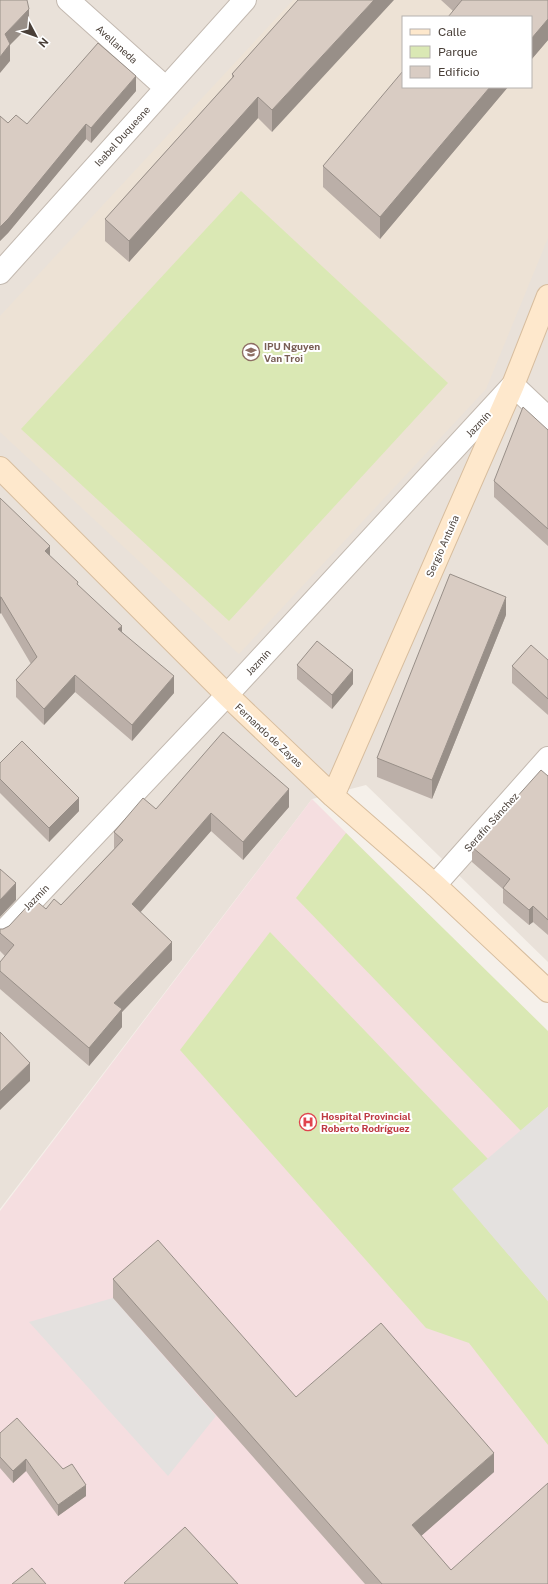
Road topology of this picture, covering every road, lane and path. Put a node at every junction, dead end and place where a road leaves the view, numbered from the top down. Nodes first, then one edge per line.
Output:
1 (68, 0) edge
2 (244, 0) edge
3 (166, 88) junction
4 (0, 273) edge
5 (548, 296) edge
6 (513, 386) junction
7 (548, 418) edge
8 (0, 468) edge
9 (227, 696) junction
10 (548, 758) edge
11 (333, 796) junction
12 (435, 885) junction
13 (0, 935) edge
14 (548, 991) edge

1 - 3 street, Avellaneda
2 - 3 street, Isabel Duquesne
3 - 4 street, Isabel Duquesne
5 - 6 street, Sergio Antuña
6 - 7 street
6 - 9 street, Jazmín
6 - 11 street, Sergio Antuña
8 - 9 street, Fernando de Zayas
9 - 11 street, Fernando de Zayas
9 - 13 street, Jazmín
10 - 12 street, Serafín Sánchez
11 - 12 street, Fernando de Zayas
12 - 14 street, Fernando de Zayas

